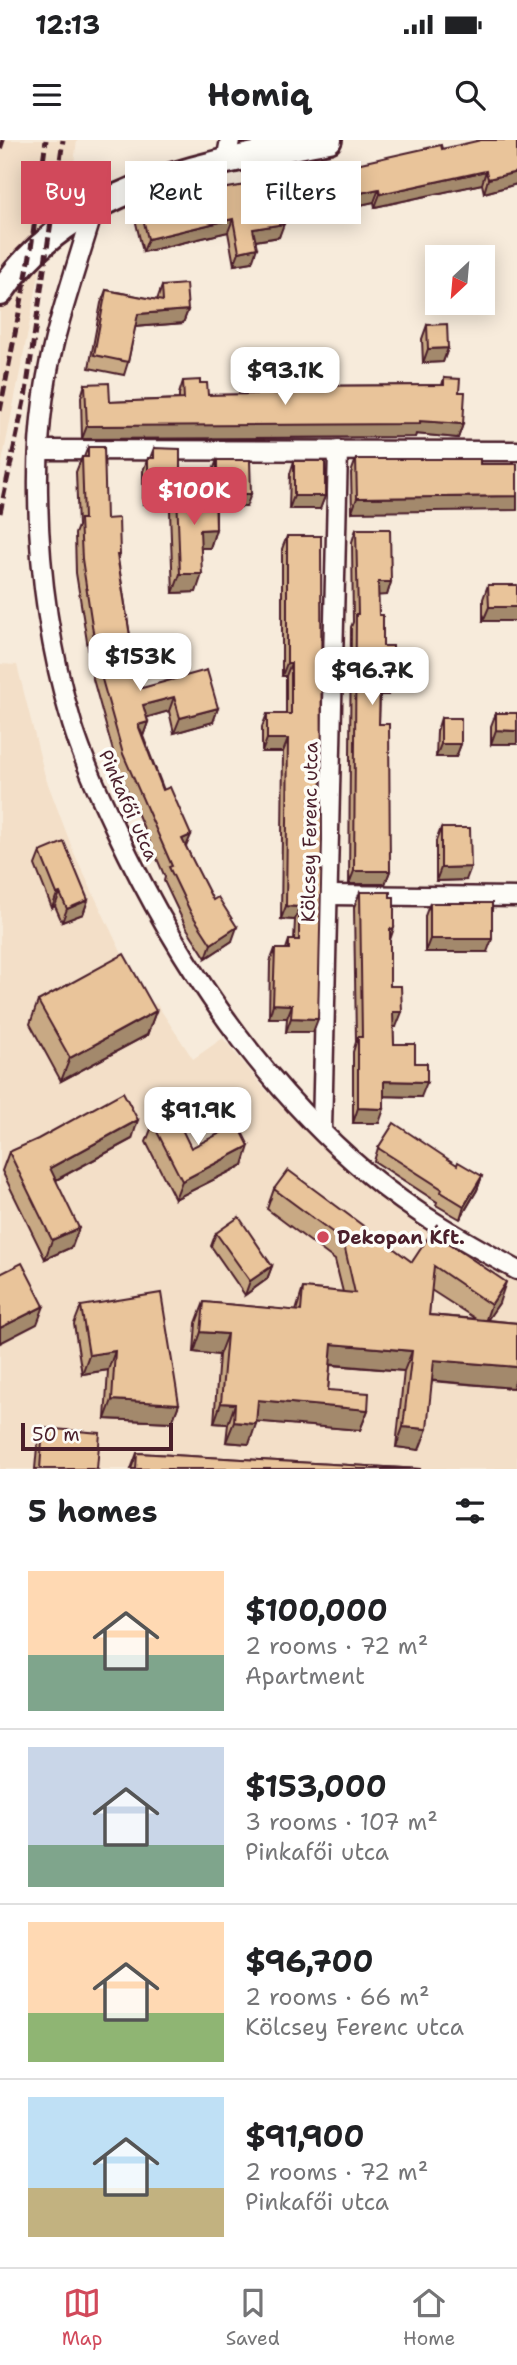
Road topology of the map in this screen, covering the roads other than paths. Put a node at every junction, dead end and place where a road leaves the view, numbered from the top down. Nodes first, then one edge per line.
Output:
1 (329, 140) edge
2 (228, 151) edge
3 (111, 199) edge
4 (69, 224) edge
5 (89, 224) edge
6 (0, 293) edge
7 (40, 450) junction
8 (338, 450) junction
9 (517, 452) edge
10 (329, 895) junction
11 (517, 897) edge
12 (322, 1130) junction
13 (517, 1270) edge

1 - 2 street
2 - 3 street
4 - 6 street
5 - 7 street, Pinkafői utca
7 - 8 street
7 - 12 street, Pinkafői utca
8 - 9 street
8 - 10 street, Kölcsey Ferenc utca
10 - 11 street
10 - 12 street, Kölcsey Ferenc utca
12 - 13 street, Pinkafői utca

